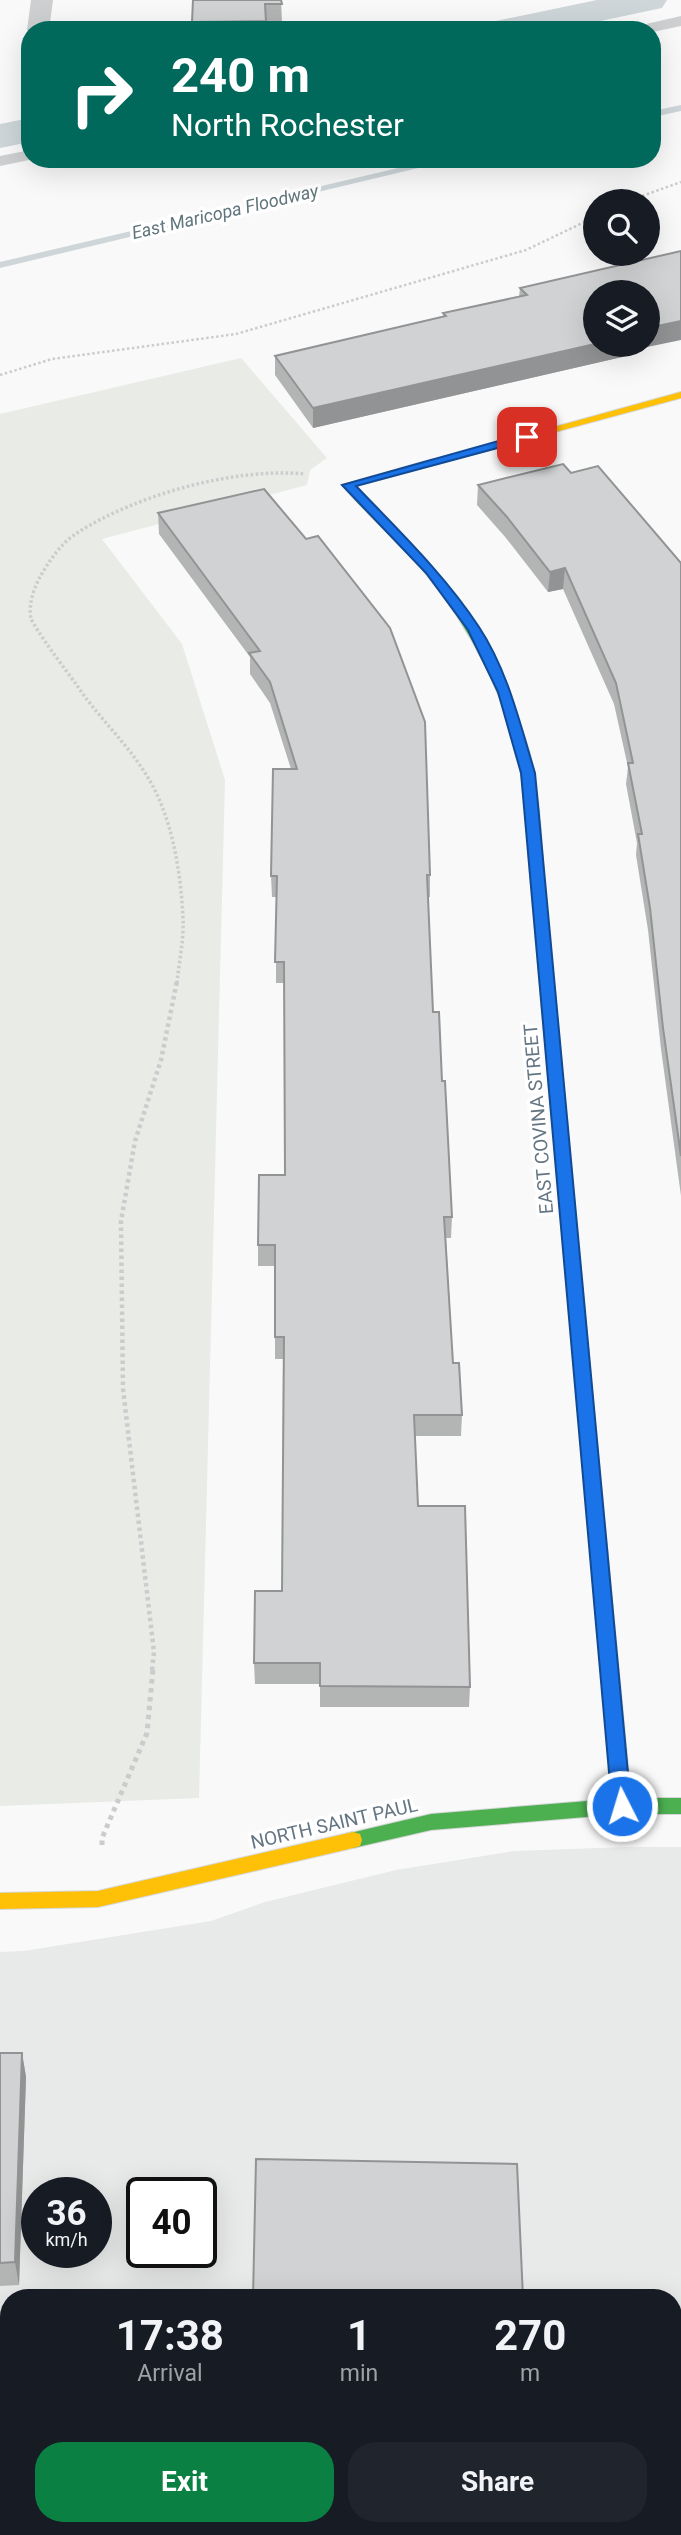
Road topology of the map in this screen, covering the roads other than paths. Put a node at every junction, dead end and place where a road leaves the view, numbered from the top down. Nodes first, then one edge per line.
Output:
1 (42, 0) edge
2 (39, 21) edge
3 (681, 21) edge
4 (661, 25) edge
5 (21, 157) edge
6 (0, 161) edge
7 (681, 396) edge
8 (622, 1806) junction
9 (681, 1806) edge
10 (0, 1901) edge

1 - 2 street
3 - 4 lane
5 - 6 lane
7 - 8 street, EAST COVINA STREET
8 - 9 street, NORTH SAINT PAUL
8 - 10 street, NORTH SAINT PAUL

